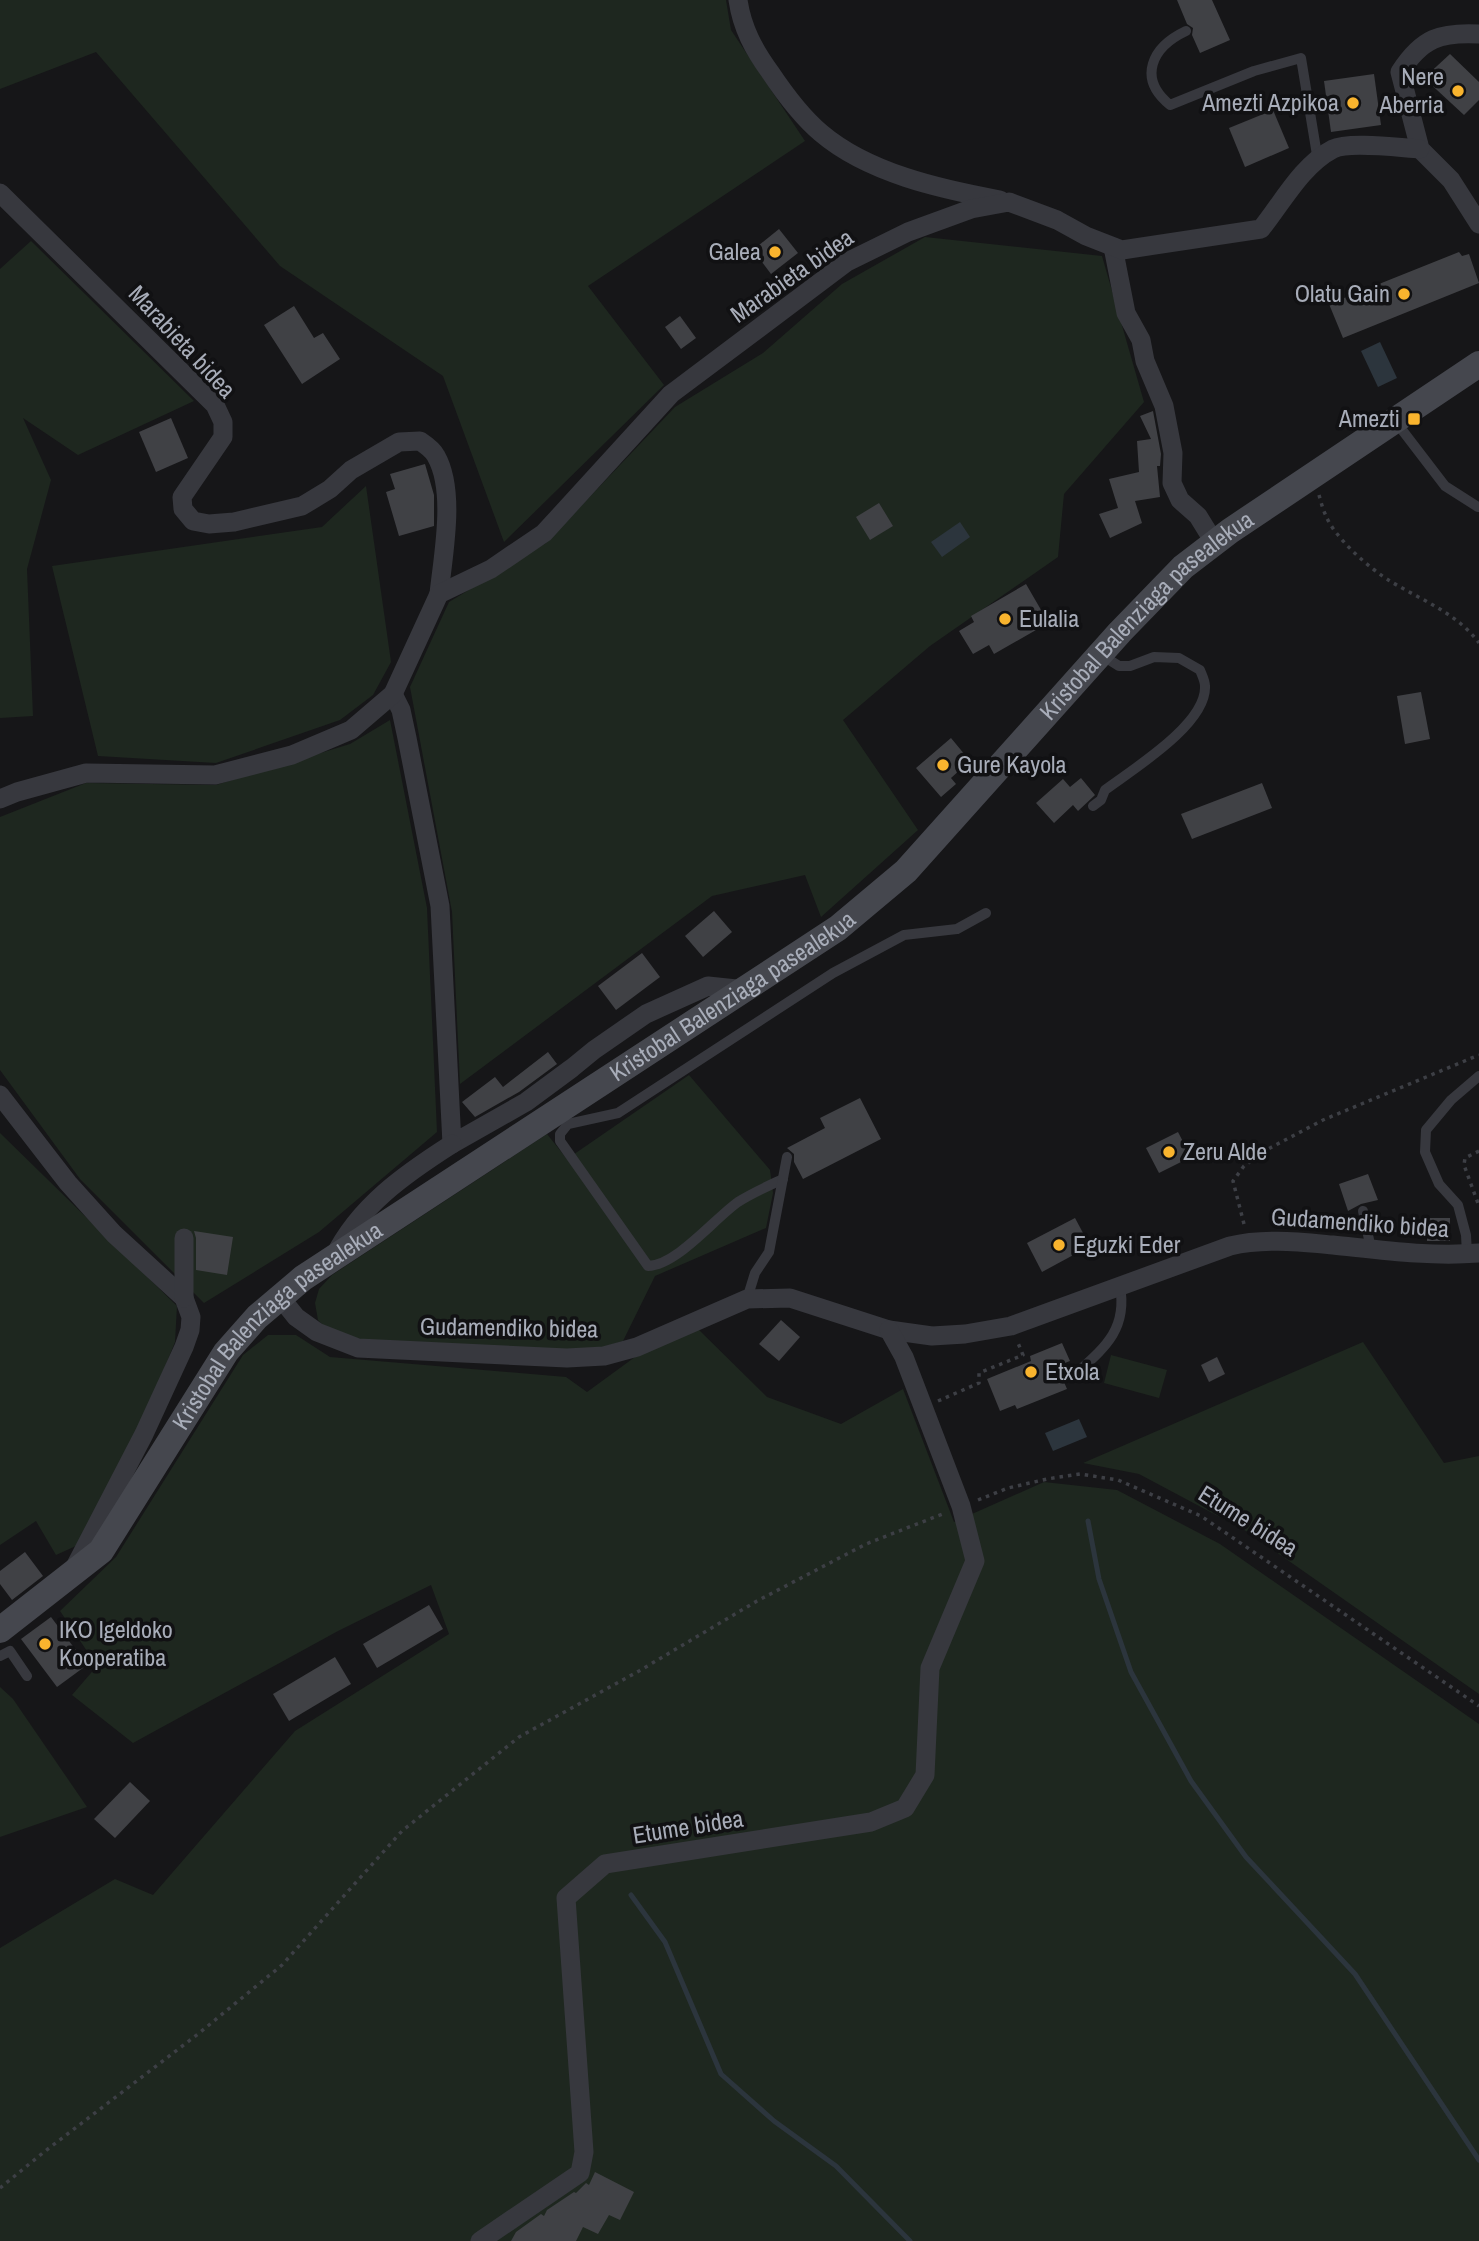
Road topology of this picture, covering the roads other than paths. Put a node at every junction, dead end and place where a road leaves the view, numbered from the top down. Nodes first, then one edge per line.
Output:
1 (738, 0) edge
2 (1186, 31) dead end
3 (1479, 34) edge
4 (1420, 149) junction
5 (1318, 161) junction
6 (0, 193) edge
7 (1009, 202) junction
8 (1479, 224) edge
9 (1113, 247) junction
10 (1479, 364) edge
11 (1396, 422) junction
12 (1478, 507) edge
13 (1214, 542) junction
14 (439, 594) junction
15 (1100, 654) junction
16 (393, 694) junction
17 (0, 799) edge
18 (1093, 806) dead end
19 (986, 913) dead end
20 (746, 990) junction
21 (1479, 1076) edge
22 (0, 1095) edge
23 (8, 1115) edge
24 (452, 1144) junction
25 (787, 1157) dead end
26 (783, 1179) junction
27 (1363, 1211) dead end
28 (184, 1238) dead end
29 (1371, 1249) junction
30 (1473, 1254) edge
31 (334, 1258) junction
32 (1119, 1285) junction
33 (280, 1297) junction
34 (184, 1298) junction
35 (747, 1298) junction
36 (889, 1330) junction
37 (1072, 1377) dead end
38 (72, 1572) junction
39 (1, 1627) edge
40 (0, 1656) edge
41 (27, 1676) dead end
42 (480, 2241) edge

1 - 7 street
2 - 5 lane
3 - 4 street
4 - 5 street
4 - 8 street
5 - 9 street
6 - 14 street, Marabieta bidea
7 - 9 street
7 - 14 street, Marabieta bidea
9 - 13 street
10 - 11 street, Kristobal Balenziaga pasealekua
11 - 12 lane
11 - 13 street, Kristobal Balenziaga pasealekua
13 - 15 street, Kristobal Balenziaga pasealekua
14 - 16 street, Marabieta bidea
15 - 18 lane
15 - 20 street, Kristobal Balenziaga pasealekua
16 - 17 street, Marabieta bidea
16 - 24 street
19 - 26 lane
20 - 24 street
20 - 31 street, Kristobal Balenziaga pasealekua
21 - 30 lane
22 - 23 street
23 - 34 street
24 - 31 street
25 - 26 lane
26 - 35 lane
27 - 29 lane
28 - 34 street
29 - 30 street, Gudamendiko bidea
29 - 32 street, Gudamendiko bidea
31 - 33 street, Kristobal Balenziaga pasealekua
32 - 36 street, Gudamendiko bidea
32 - 37 lane
33 - 35 street, Gudamendiko bidea
33 - 38 street, Kristobal Balenziaga pasealekua
34 - 38 street
35 - 36 street, Gudamendiko bidea
36 - 42 street, Etume bidea
38 - 39 street, Kristobal Balenziaga pasealekua
40 - 41 lane

